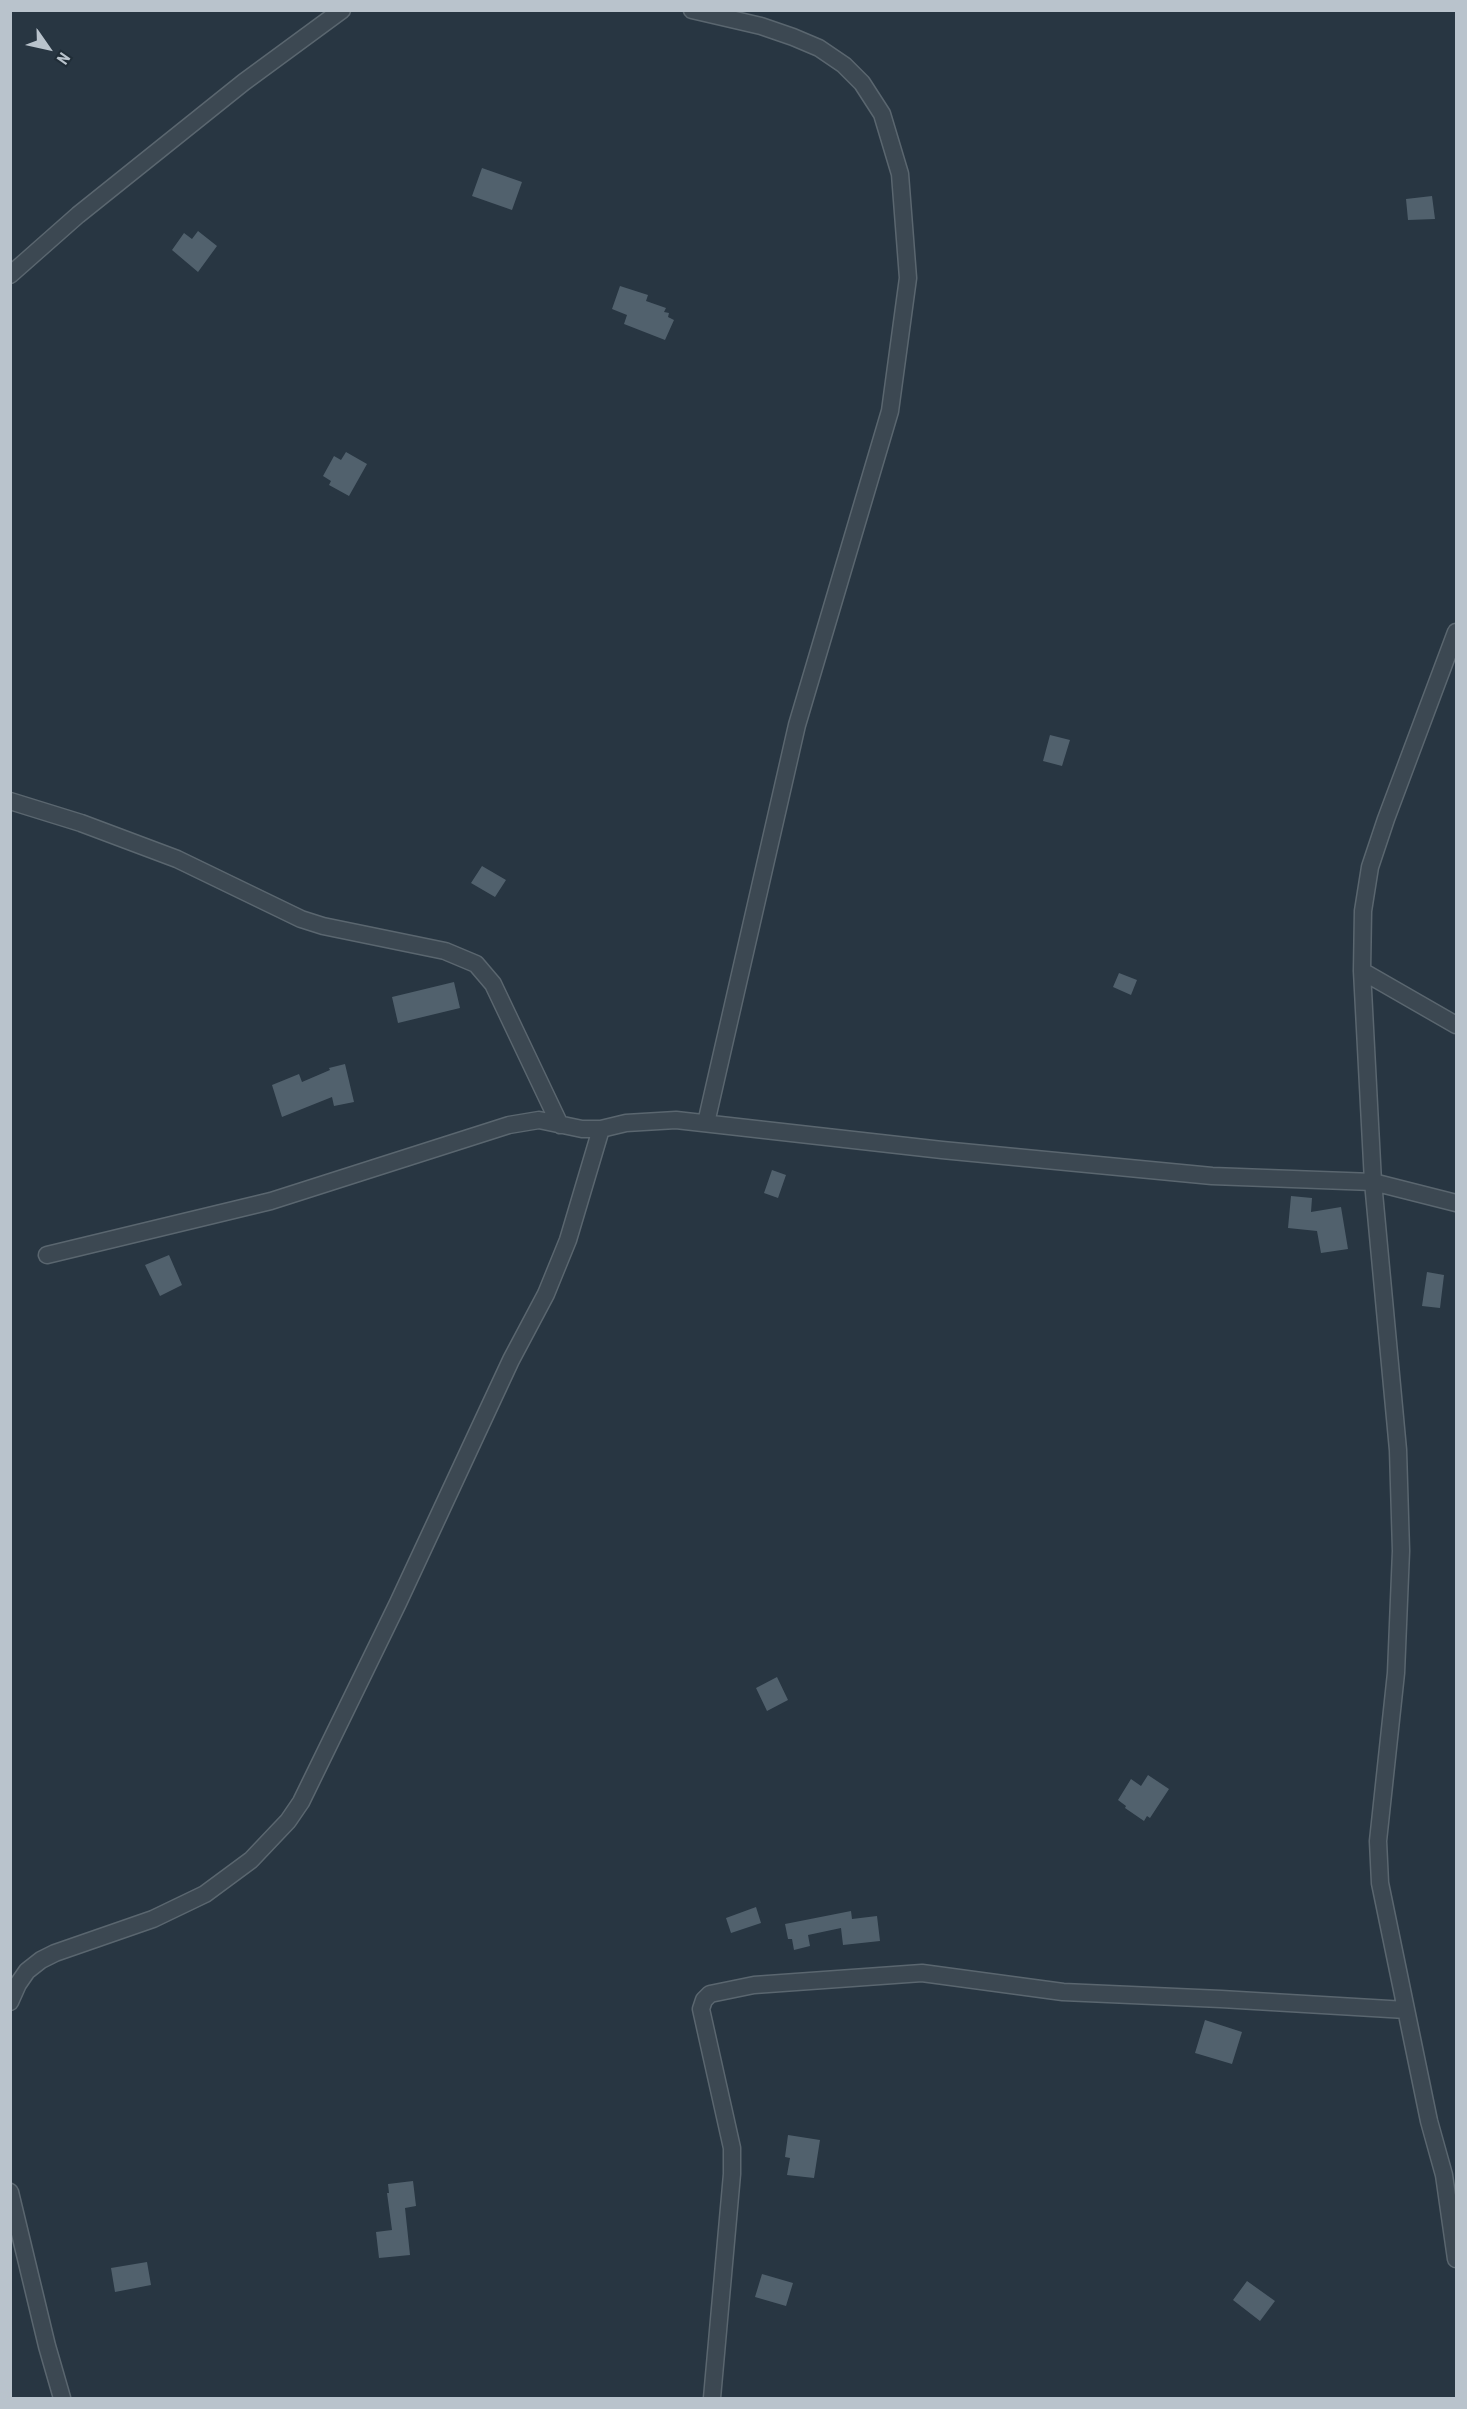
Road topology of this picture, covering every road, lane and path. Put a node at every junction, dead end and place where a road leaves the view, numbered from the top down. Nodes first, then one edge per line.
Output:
1 (342, 10) edge
2 (692, 10) edge
3 (10, 275) edge
4 (1456, 632) edge
5 (10, 801) edge
6 (1362, 971) junction
7 (1456, 1025) edge
8 (706, 1123) junction
9 (560, 1125) junction
10 (601, 1129) junction
11 (1373, 1182) junction
12 (1456, 1203) edge
13 (47, 1255) dead end
14 (14, 1987) edge
15 (10, 2002) edge
16 (1406, 2010) junction
17 (10, 2192) edge
18 (1453, 2215) edge
19 (1456, 2259) edge
20 (62, 2398) edge
21 (712, 2398) edge

1 - 3 street
2 - 8 street
4 - 6 street
5 - 9 street
6 - 7 street
6 - 11 street
8 - 10 street
8 - 11 street
9 - 10 street
9 - 13 street
10 - 14 street
11 - 12 street
11 - 16 street
14 - 15 street
16 - 18 street
16 - 21 street
17 - 20 street
18 - 19 street

